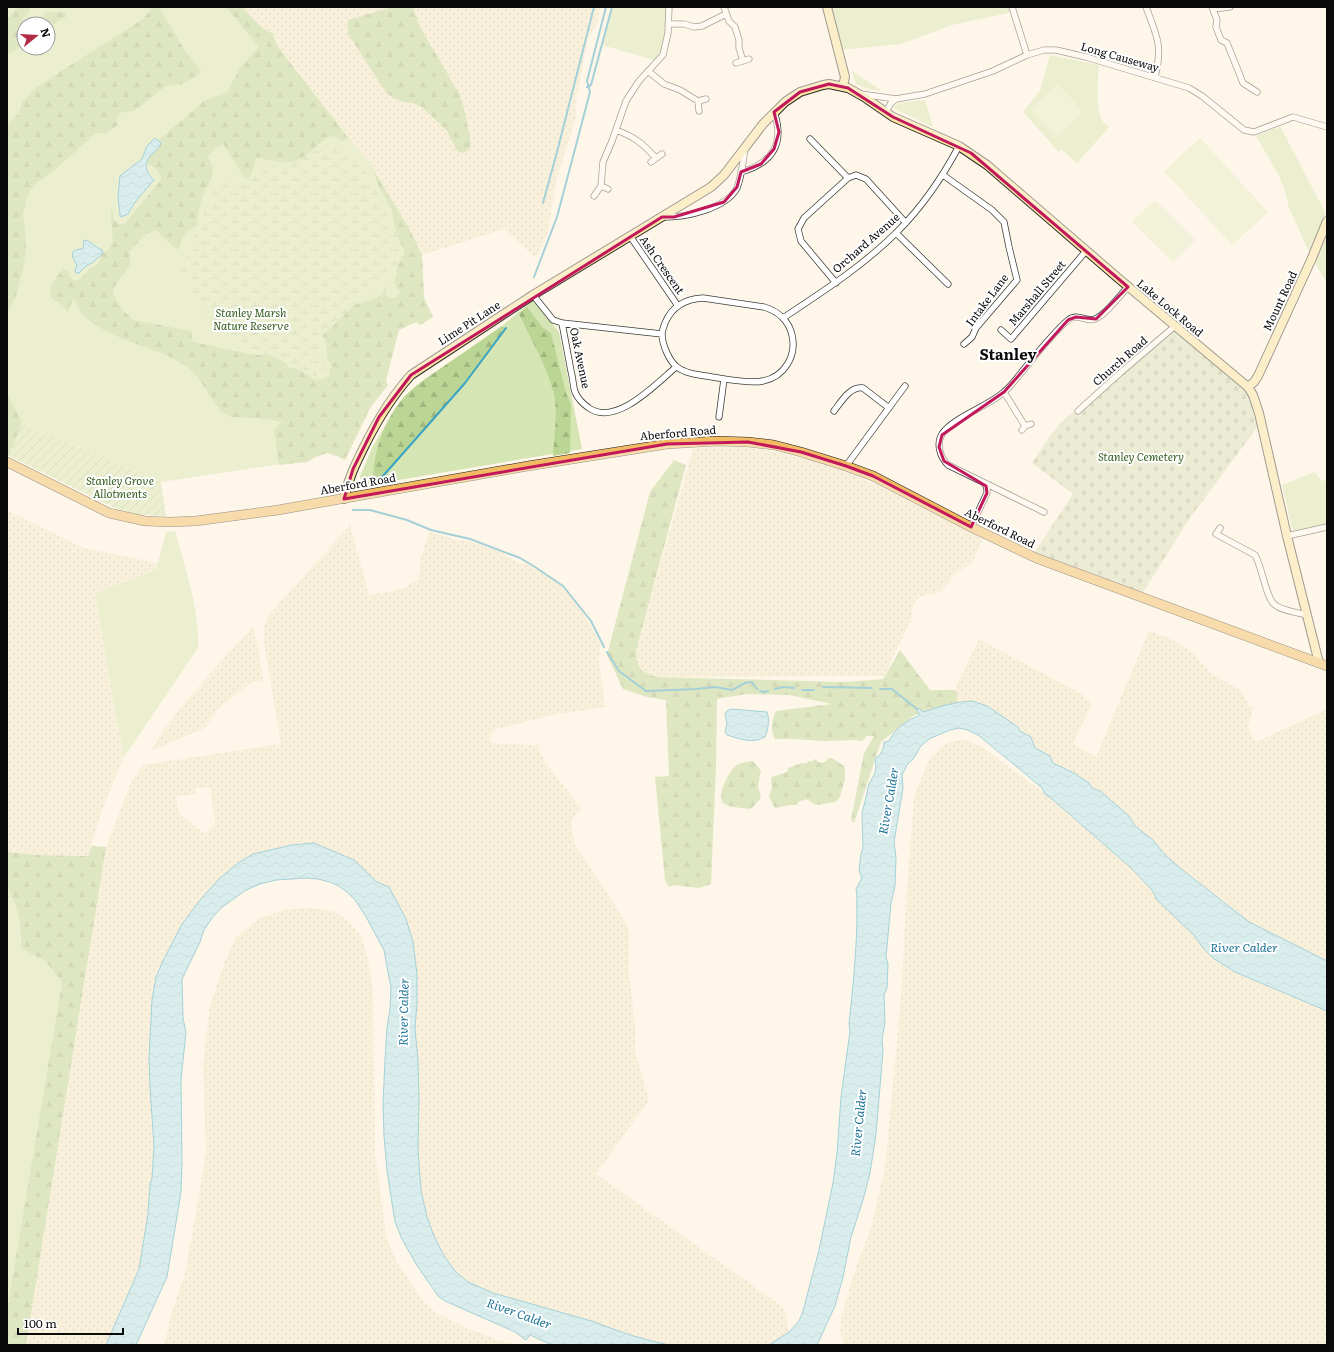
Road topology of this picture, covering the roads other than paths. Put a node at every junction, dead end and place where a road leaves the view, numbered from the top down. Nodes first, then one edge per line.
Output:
1 (669, 7) edge
2 (724, 7) edge
3 (827, 7) edge
4 (1012, 7) edge
5 (1146, 7) edge
6 (1230, 7) edge
7 (1212, 8) edge
8 (726, 14) junction
9 (668, 24) junction
10 (1027, 55) junction
11 (749, 58) dead end
12 (743, 61) junction
13 (736, 63) dead end
14 (648, 72) junction
15 (1155, 77) junction
16 (843, 86) junction
17 (1257, 92) dead end
18 (859, 94) junction
19 (896, 98) junction
20 (706, 99) dead end
21 (698, 101) junction
22 (699, 111) dead end
23 (774, 112) junction
24 (886, 112) junction
25 (1327, 127) edge
26 (616, 130) junction
27 (810, 139) dead end
28 (959, 146) junction
29 (745, 148) junction
30 (662, 154) dead end
31 (656, 158) junction
32 (651, 162) dead end
33 (742, 172) junction
34 (944, 175) junction
35 (848, 178) junction
36 (601, 186) junction
37 (608, 189) dead end
38 (594, 196) dead end
39 (662, 217) junction
40 (1327, 221) edge
41 (906, 223) junction
42 (896, 233) junction
43 (630, 236) junction
44 (1086, 251) junction
45 (836, 283) junction
46 (948, 284) dead end
47 (1128, 287) junction
48 (533, 294) junction
49 (678, 306) junction
50 (783, 318) junction
51 (562, 323) junction
52 (1175, 326) junction
53 (1001, 330) dead end
54 (662, 334) junction
55 (964, 344) dead end
56 (676, 367) junction
57 (724, 379) junction
58 (906, 386) dead end
59 (1248, 387) junction
60 (1004, 392) junction
61 (889, 408) junction
62 (834, 411) dead end
63 (1078, 411) dead end
64 (719, 417) dead end
65 (1026, 427) dead end
66 (7, 462) edge
67 (846, 466) junction
68 (984, 483) junction
69 (344, 499) junction
70 (1044, 512) dead end
71 (971, 527) junction
72 (1327, 527) edge
73 (1220, 528) dead end
74 (1287, 536) junction
75 (1306, 615) junction
76 (1323, 664) edge

1 - 9 street
2 - 8 street
3 - 16 street
4 - 10 street
5 - 15 street
6 - 7 street
7 - 17 street
8 - 9 street
8 - 12 street
9 - 14 street
10 - 15 street, Long Causeway
10 - 19 street, Long Causeway
11 - 12 street
12 - 13 street
14 - 21 street
14 - 26 street
15 - 25 street, Long Causeway
16 - 18 street, Lake Lock Road
16 - 23 street, Lime Pit Lane
18 - 19 street, Long Causeway
18 - 24 street, Lake Lock Road
19 - 24 street
20 - 21 street
21 - 22 street
23 - 29 street, Lime Pit Lane
23 - 33 street
24 - 28 street, Lake Lock Road
26 - 31 street
26 - 36 street
27 - 35 street
28 - 34 street, Orchard Avenue
28 - 44 street, Lake Lock Road
29 - 33 street, Lime Pit Lane
29 - 39 street, Lime Pit Lane
30 - 31 street
31 - 32 street
33 - 39 street, Lime Pit Lane
34 - 41 street, Orchard Avenue
34 - 55 street, Intake Lane
35 - 41 street
35 - 45 street
36 - 37 street
36 - 38 street
39 - 43 street, Lime Pit Lane
40 - 59 street, Mount Road
41 - 42 street, Orchard Avenue
42 - 45 street, Orchard Avenue
42 - 46 street
43 - 48 street, Lime Pit Lane
43 - 49 street, Ash Crescent
44 - 47 street, Lake Lock Road
44 - 53 street, Marshall Street
45 - 50 street, Orchard Avenue
47 - 52 street, Lake Lock Road
47 - 60 street
48 - 51 street
48 - 69 street, Lime Pit Lane
49 - 50 street, Ash Crescent
49 - 54 street, Ash Crescent
50 - 57 street
51 - 54 street
51 - 56 street, Oak Avenue
52 - 59 street, Lake Lock Road
52 - 63 street, Church Road
54 - 56 street
56 - 57 street
57 - 64 street
58 - 61 street
59 - 74 street, Lake Lock Road
60 - 65 street
60 - 68 street
61 - 62 street
61 - 67 street
66 - 69 main road, Aberford Road
67 - 69 main road, Aberford Road
67 - 71 main road, Aberford Road
68 - 70 street
68 - 71 street
71 - 76 main road, Aberford Road
72 - 74 street
73 - 75 street
74 - 75 street, Lake Lock Road
75 - 76 street, Lake Lock Road

